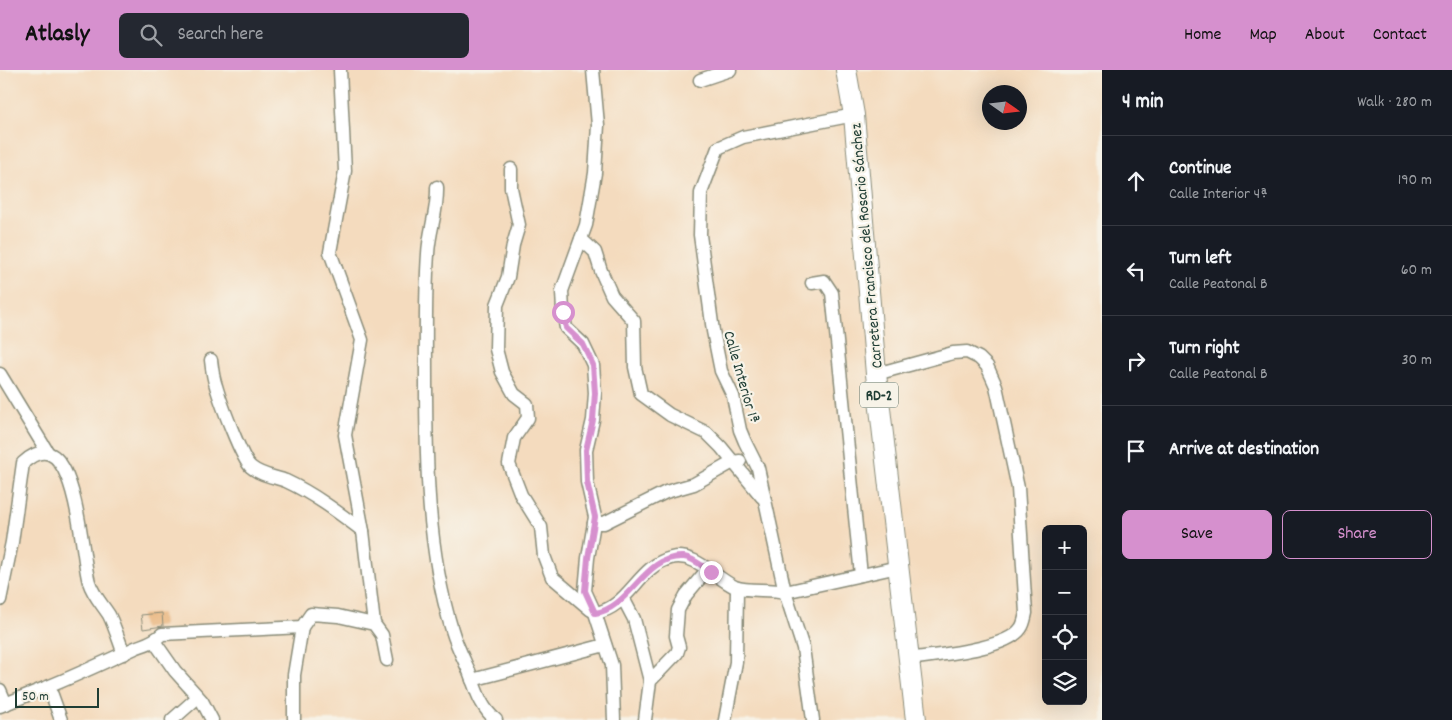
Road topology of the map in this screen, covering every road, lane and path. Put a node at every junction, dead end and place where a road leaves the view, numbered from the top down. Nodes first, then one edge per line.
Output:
1 (340, 70) edge
2 (593, 70) edge
3 (730, 70) edge
4 (846, 70) edge
5 (700, 80) dead end
6 (854, 115) junction
7 (511, 170) dead end
8 (437, 187) dead end
9 (581, 239) junction
10 (812, 283) dead end
11 (211, 360) dead end
12 (0, 374) edge
13 (876, 374) junction
14 (48, 454) junction
15 (733, 462) junction
16 (758, 468) junction
17 (764, 499) junction
18 (594, 523) junction
19 (363, 531) junction
20 (898, 566) junction
21 (707, 570) junction
22 (861, 575) junction
23 (737, 588) junction
24 (784, 592) junction
25 (623, 598) junction
26 (0, 600) edge
27 (595, 613) junction
28 (374, 624) junction
29 (302, 628) junction
30 (154, 642) junction
31 (605, 645) junction
32 (124, 654) junction
33 (909, 659) junction
34 (387, 660) dead end
35 (472, 680) junction
36 (650, 680) junction
37 (45, 688) junction
38 (0, 690) edge
39 (198, 697) junction
40 (3, 705) edge
41 (61, 720) edge
42 (172, 720) edge
43 (212, 720) edge
44 (294, 720) edge
45 (496, 720) edge
46 (614, 720) edge
47 (645, 720) edge
48 (725, 720) edge
49 (813, 720) edge
50 (916, 720) edge

1 - 19 street
2 - 9 street
3 - 5 street
4 - 6 main road, Carretera Francisco del Rosario Sánchez / RD-2
6 - 13 main road, Carretera Francisco del Rosario Sánchez / RD-2
6 - 16 street, Calle Interior 1ª
7 - 27 street
8 - 35 street
9 - 15 street
9 - 18 street
10 - 22 street
11 - 19 street
12 - 14 street
13 - 20 main road, Carretera Francisco del Rosario Sánchez / RD-2
13 - 33 street
14 - 26 street
14 - 32 street
15 - 16 street
15 - 17 street
15 - 18 street
16 - 17 street, Calle Interior 1ª
17 - 24 street, Calle Interior 1ª
18 - 27 street
19 - 28 street
20 - 22 street
20 - 33 main road, Carretera Francisco del Rosario Sánchez / RD-2
21 - 23 street
21 - 25 street
21 - 36 street
22 - 24 street
23 - 24 street
23 - 48 street
24 - 49 street, Calle Interior 1ª
25 - 27 street
25 - 36 street
27 - 31 street
28 - 29 street
28 - 34 street
29 - 30 street
29 - 44 street
30 - 32 street
30 - 39 street
31 - 35 street
31 - 46 street
32 - 37 street
33 - 50 main road, Carretera Francisco del Rosario Sánchez / RD-2
35 - 45 street
36 - 47 street
37 - 40 street
37 - 41 street
38 - 40 street
39 - 42 street
39 - 43 street

